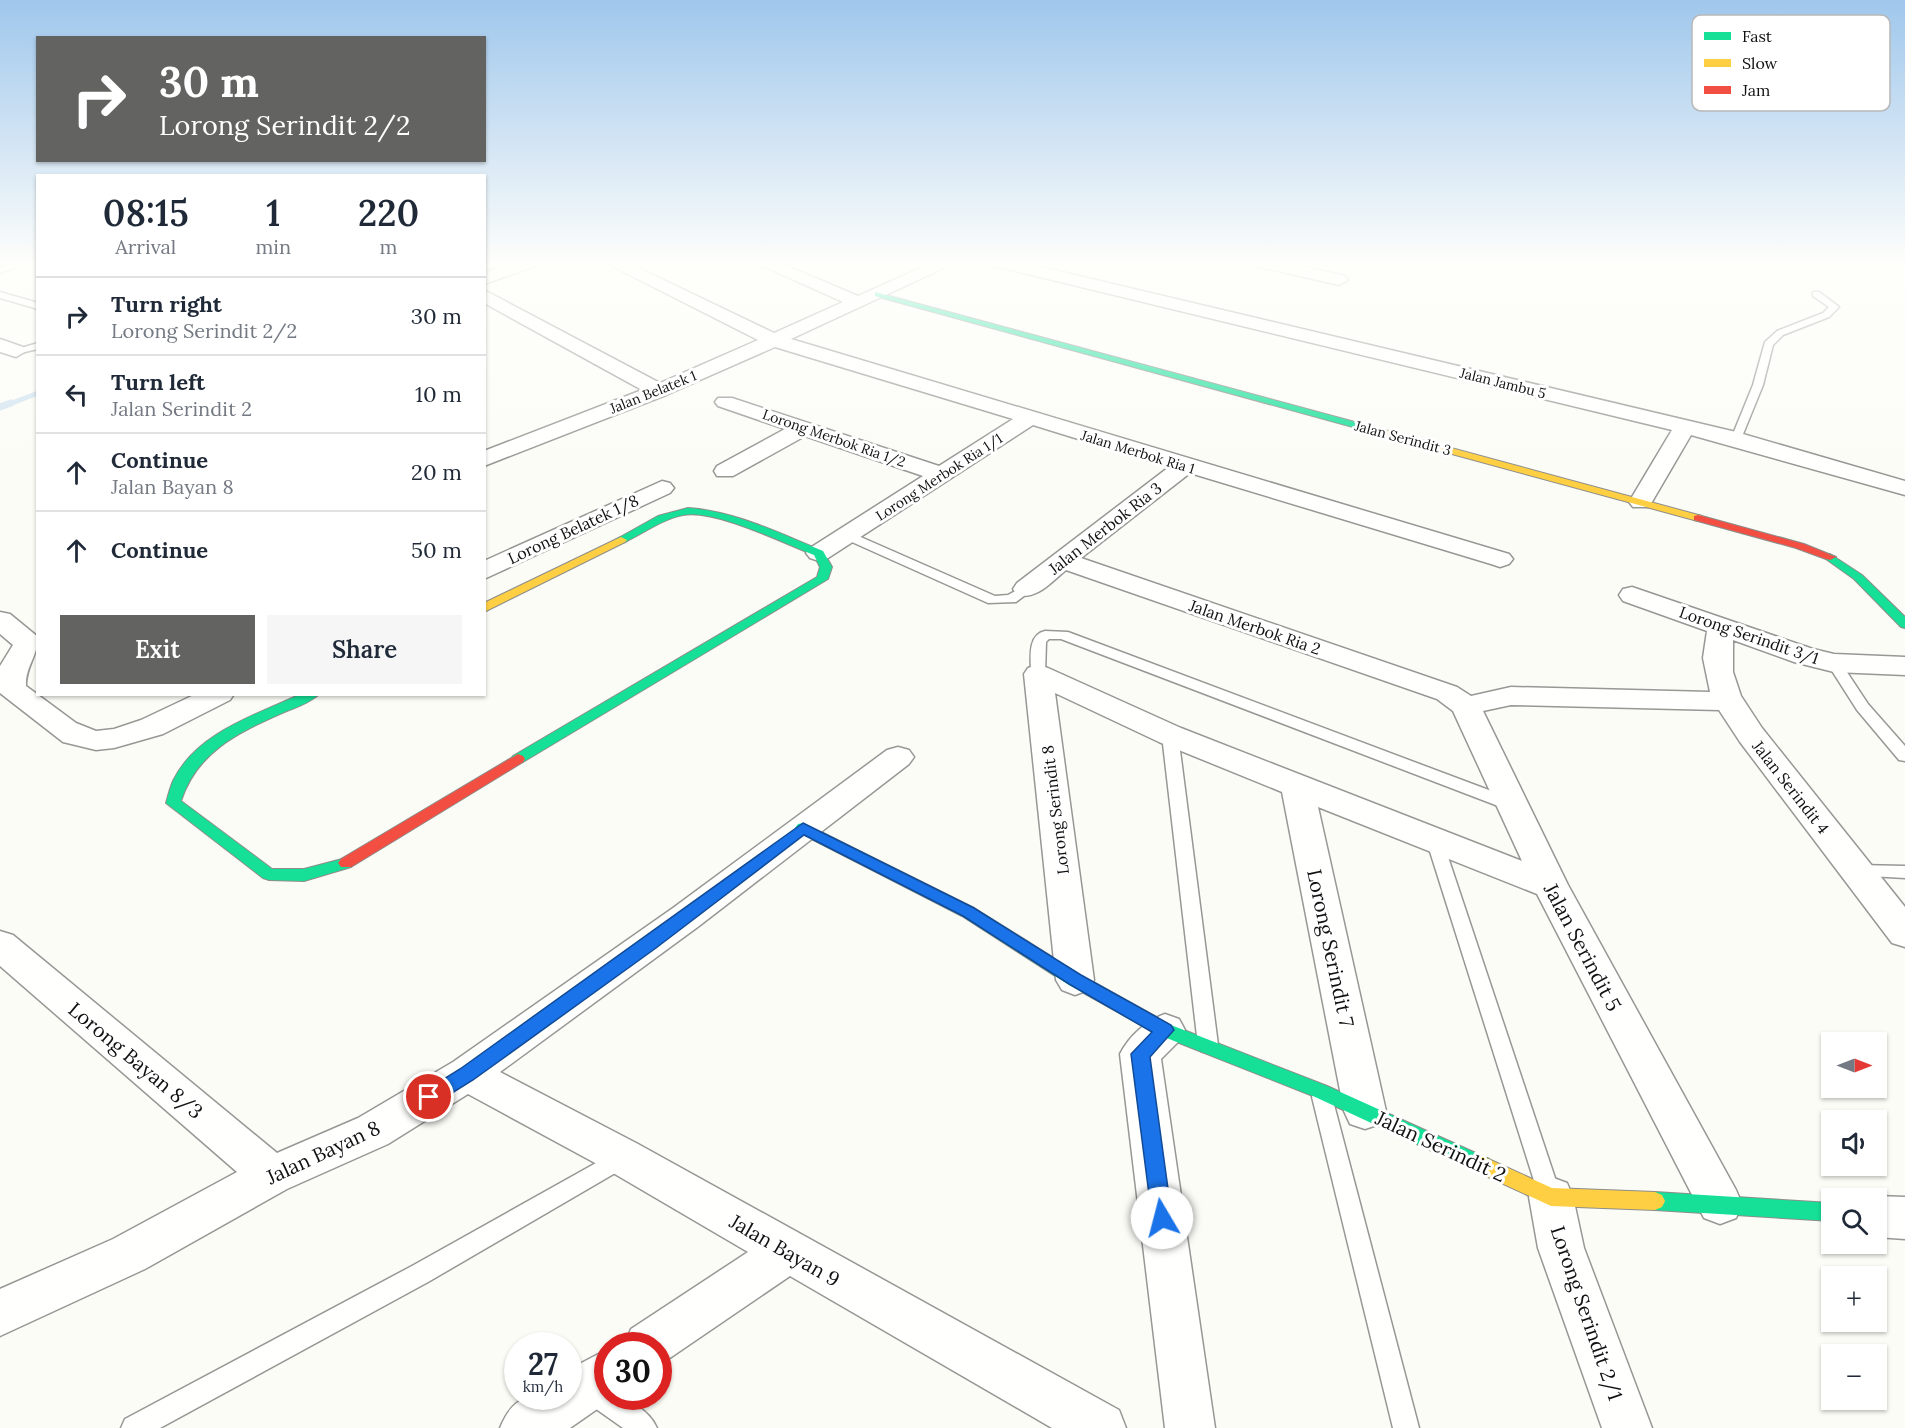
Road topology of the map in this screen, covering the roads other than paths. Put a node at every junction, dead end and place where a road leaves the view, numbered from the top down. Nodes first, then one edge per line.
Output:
1 (544, 328) edge
2 (748, 328) edge
3 (804, 328) edge
4 (1001, 328) edge
5 (1271, 328) edge
6 (1794, 328) edge
7 (776, 341) junction
8 (36, 346) edge
9 (8, 348) edge
10 (659, 391) junction
11 (725, 402) dead end
12 (1030, 418) junction
13 (1685, 427) junction
14 (804, 428) junction
15 (1736, 439) junction
16 (486, 441) edge
17 (494, 455) edge
18 (1184, 466) junction
19 (725, 471) dead end
20 (943, 475) junction
21 (662, 488) dead end
22 (1905, 488) edge
23 (1641, 502) junction
24 (847, 535) junction
25 (819, 553) junction
26 (1500, 559) dead end
27 (1064, 561) junction
28 (486, 570) edge
29 (1026, 589) joint
30 (1632, 595) dead end
31 (486, 607) edge
32 (0, 620) edge
33 (1905, 624) edge
34 (1722, 626) junction
35 (33, 641) edge
36 (1834, 663) junction
37 (1905, 666) edge
38 (1038, 674) junction
39 (216, 696) edge
40 (309, 696) edge
41 (1457, 700) junction
42 (1728, 701) junction
43 (1170, 735) junction
44 (1905, 756) edge
45 (898, 757) dead end
46 (1297, 785) junction
47 (1512, 805) junction
48 (803, 828) junction
49 (1435, 842) junction
50 (1856, 871) junction
51 (1905, 872) edge
52 (1551, 885) junction
53 (1905, 933) edge
54 (0, 945) edge
55 (1075, 980) junction
56 (1165, 1030) junction
57 (1208, 1044) junction
58 (467, 1074) junction
59 (1320, 1091) junction
60 (1365, 1111) junction
61 (623, 1157) junction
62 (272, 1175) junction
63 (1551, 1197) junction
64 (1720, 1204) junction
65 (1821, 1211) edge
66 (1887, 1217) edge
67 (1905, 1218) edge
68 (788, 1252) junction
69 (0, 1313) edge
70 (669, 1332) edge
71 (594, 1382) edge
72 (626, 1410) edge
73 (134, 1428) edge
74 (525, 1428) edge
75 (644, 1428) edge
76 (1101, 1428) edge
77 (1190, 1428) edge
78 (1406, 1428) edge
79 (1627, 1428) edge

1 - 10 street
2 - 7 street, Jalan Merbok Ria 1
3 - 7 street, Jalan Belatek 1
4 - 23 street, Jalan Serindit 3
5 - 13 street, Jalan Jambu 5
6 - 15 lane
7 - 10 street, Jalan Belatek 1
7 - 12 street, Jalan Merbok Ria 1
8 - 9 lane
10 - 17 street, Jalan Belatek 1
11 - 14 street, Lorong Merbok Ria 1/2
12 - 18 street, Jalan Merbok Ria 1
12 - 20 street, Lorong Merbok Ria 1/1
13 - 15 street, Jalan Jambu 5
13 - 23 street
14 - 19 street
14 - 20 street, Lorong Merbok Ria 1/2
15 - 22 street, Jalan Jambu 5
16 - 17 street
18 - 26 street, Jalan Merbok Ria 1
18 - 27 street, Jalan Merbok Ria 3
20 - 24 street, Lorong Merbok Ria 1/1
21 - 28 street, Lorong Belatek 1/8
23 - 33 street, Jalan Serindit 3
24 - 25 street, Lorong Merbok Ria 1/1
24 - 29 lane
25 - 31 street
25 - 40 street
27 - 29 street, Jalan Merbok Ria 3
27 - 41 street, Jalan Merbok Ria 2
30 - 34 street, Lorong Serindit 3/1
32 - 35 street
34 - 36 street, Lorong Serindit 3/1
34 - 42 street, Jalan Serindit 4
35 - 39 street
36 - 37 street, Lorong Serindit 3/1
36 - 44 lane
38 - 43 street
38 - 47 lane
38 - 55 street, Lorong Serindit 8
41 - 42 street
41 - 47 street, Jalan Serindit 5
42 - 50 street, Jalan Serindit 4
43 - 46 street
43 - 57 lane
45 - 48 street, Jalan Bayan 8
46 - 49 street
46 - 60 street, Lorong Serindit 7
47 - 52 street, Jalan Serindit 5
48 - 55 street
48 - 58 street, Jalan Bayan 8
49 - 52 street
49 - 63 lane
50 - 51 lane
50 - 53 street, Jalan Serindit 4
52 - 64 street, Jalan Serindit 5
54 - 62 street, Lorong Bayan 8/3
55 - 56 street, Jalan Serindit 2
56 - 57 street, Jalan Serindit 2
56 - 77 street
57 - 59 street, Jalan Serindit 2
58 - 61 street, Jalan Bayan 9
58 - 62 street, Jalan Bayan 8
59 - 60 street, Jalan Serindit 2
59 - 78 lane
60 - 63 street, Jalan Serindit 2
61 - 68 street, Jalan Bayan 9
61 - 73 lane
62 - 69 street, Jalan Bayan 8
63 - 64 street, Jalan Serindit 2
63 - 79 street, Lorong Serindit 2/1
64 - 65 street, Jalan Serindit 2
66 - 67 street
68 - 70 street
68 - 76 street, Jalan Bayan 9
71 - 74 street
72 - 75 lane

